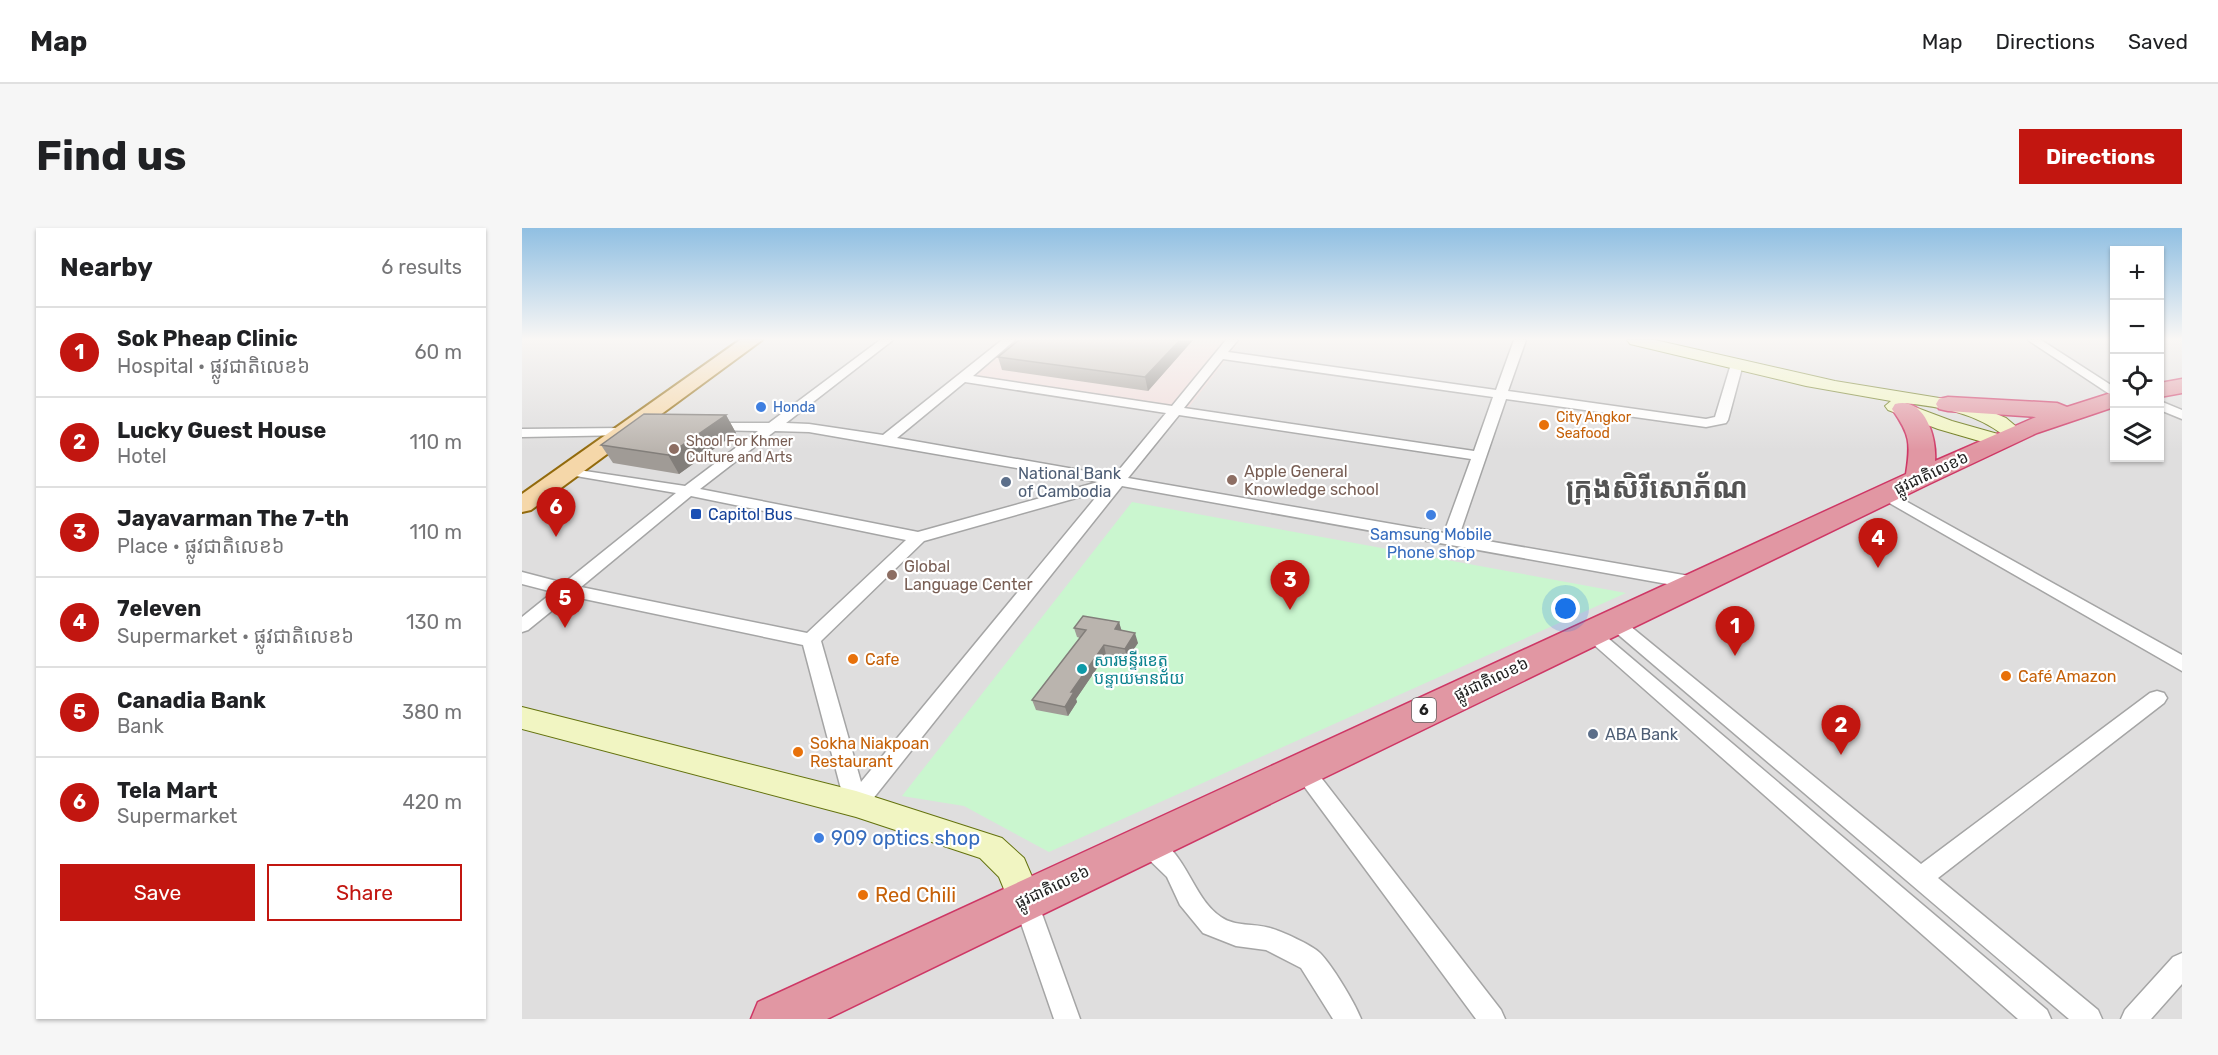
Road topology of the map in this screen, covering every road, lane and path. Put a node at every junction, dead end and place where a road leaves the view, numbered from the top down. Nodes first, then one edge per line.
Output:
1 (704, 377) edge
2 (837, 377) edge
3 (1202, 377) edge
4 (1383, 377) edge
5 (1507, 377) edge
6 (1733, 377) edge
7 (1796, 377) edge
8 (2090, 377) edge
9 (961, 378) joint
10 (2182, 386) edge
11 (2164, 389) edge
12 (2110, 390) edge
13 (1865, 392) junction
14 (1502, 393) junction
15 (2110, 400) edge
16 (2164, 407) edge
17 (1904, 409) junction
18 (2077, 410) junction
19 (1174, 412) junction
20 (1953, 413) junction
21 (2182, 415) edge
22 (689, 426) edge
23 (770, 427) junction
24 (637, 428) junction
25 (522, 433) edge
26 (2007, 437) junction
27 (886, 440) junction
28 (1479, 456) junction
29 (570, 471) junction
30 (1919, 478) junction
31 (1117, 481) junction
32 (688, 491) junction
33 (1884, 494) junction
34 (525, 501) edge
35 (918, 537) junction
36 (1450, 538) junction
37 (522, 578) edge
38 (1695, 583) junction
39 (568, 590) junction
40 (522, 626) edge
41 (1602, 627) junction
42 (811, 640) junction
43 (2182, 663) edge
44 (2157, 698) dead end
45 (522, 718) edge
46 (1302, 768) junction
47 (856, 804) junction
48 (1146, 842) junction
49 (1919, 879) junction
50 (1024, 900) junction
51 (2182, 965) edge
52 (775, 1019) edge
53 (1067, 1019) edge
54 (1348, 1019) edge
55 (1492, 1019) edge
56 (2038, 1019) edge
57 (2089, 1019) edge
58 (2134, 1019) edge

1 - 24 main road
2 - 23 street
3 - 19 street
4 - 14 street
5 - 14 street
6 - 14 street
7 - 13 main road
8 - 12 street
9 - 19 street
9 - 27 street
10 - 11 highway
13 - 17 main road
13 - 20 main road
14 - 28 street
15 - 18 highway, ផ្លូវជាតិលេខ៦ / 6
16 - 21 street
17 - 20 main road
17 - 30 highway
18 - 20 highway
18 - 26 highway, ផ្លូវជាតិលេខ៦ / 6
19 - 28 street
19 - 31 street
20 - 26 main road
20 - 26 main road
22 - 23 street
23 - 27 street
23 - 32 street
24 - 25 street
24 - 29 main road
26 - 30 highway, ផ្លូវជាតិលេខ៦ / 6
27 - 31 street
28 - 36 street
29 - 32 street
29 - 34 main road
30 - 33 highway, ផ្លូវជាតិលេខ៦ / 6
31 - 35 street
31 - 36 street
31 - 47 street
32 - 35 street
32 - 39 street
33 - 38 highway, ផ្លូវជាតិលេខ៦ / 6
33 - 43 street
35 - 42 street
36 - 38 street
37 - 39 street
38 - 41 highway, ផ្លូវជាតិលេខ៦ / 6
39 - 40 street
39 - 42 street
41 - 46 highway, ផ្លូវជាតិលេខ៦ / 6
41 - 49 street
41 - 56 street
42 - 47 street
44 - 49 street
45 - 47 main road
46 - 48 highway, ផ្លូវជាតិលេខ៦ / 6
46 - 55 street
47 - 50 main road
48 - 50 highway, ផ្លូវជាតិលេខ៦ / 6
48 - 54 street
49 - 57 street
50 - 52 highway, ផ្លូវជាតិលេខ៦ / 6
50 - 53 street
51 - 58 street

